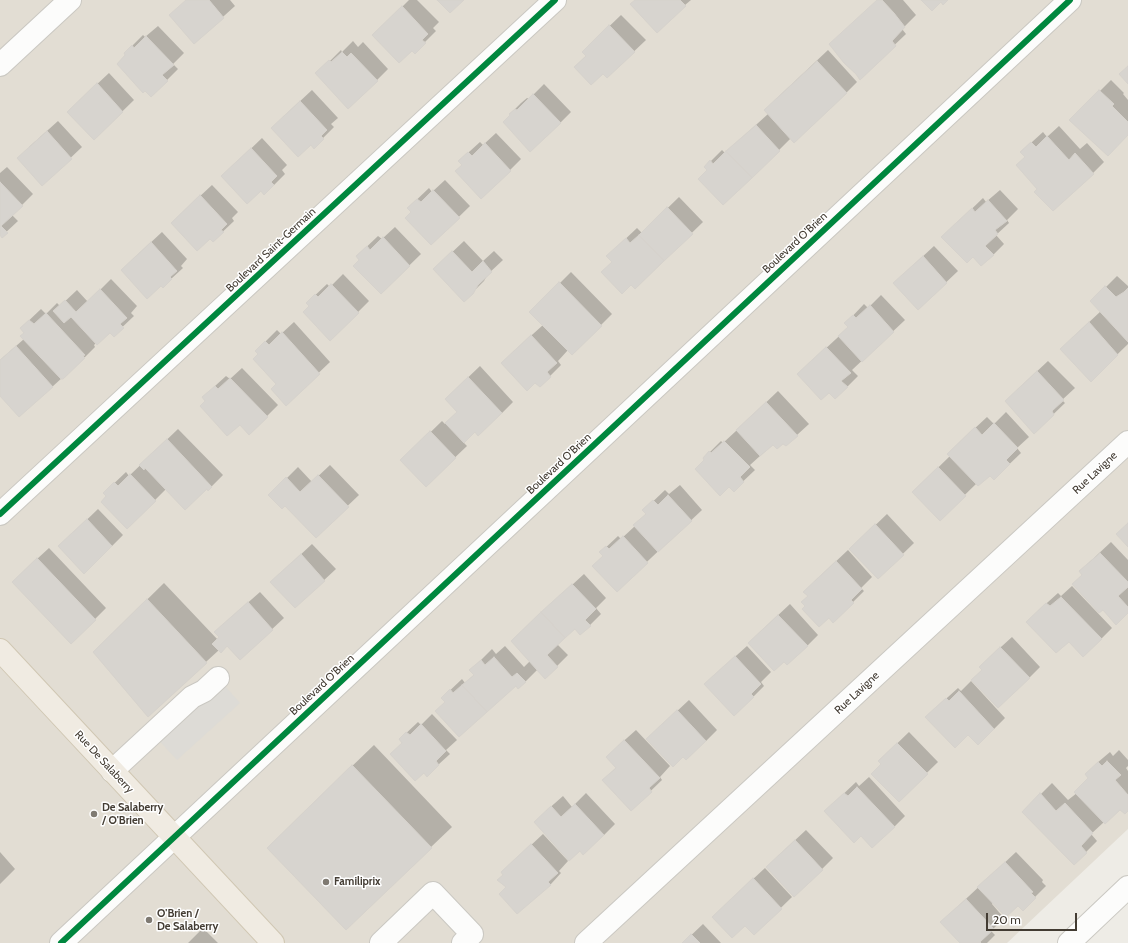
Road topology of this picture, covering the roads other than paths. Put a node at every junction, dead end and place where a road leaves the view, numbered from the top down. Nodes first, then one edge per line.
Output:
1 (70, 0) edge
2 (555, 0) edge
3 (1070, 0) edge
4 (0, 65) edge
5 (1128, 442) edge
6 (0, 514) edge
7 (0, 650) edge
8 (218, 678) dead end
9 (112, 771) junction
10 (174, 837) junction
11 (1128, 887) edge
12 (61, 943) edge
13 (273, 943) edge
14 (381, 943) edge
15 (463, 943) edge
16 (586, 943) edge
17 (1069, 943) edge

1 - 4 street
2 - 6 street, Boulevard Saint-Germain
3 - 10 street, Boulevard O'Brien
5 - 16 street, Rue Lavigne
7 - 9 main road, Rue De Salaberry
8 - 9 street
9 - 10 main road, Rue De Salaberry
10 - 12 street, Boulevard O'Brien
10 - 13 main road, Rue De Salaberry
11 - 17 street
14 - 15 street

